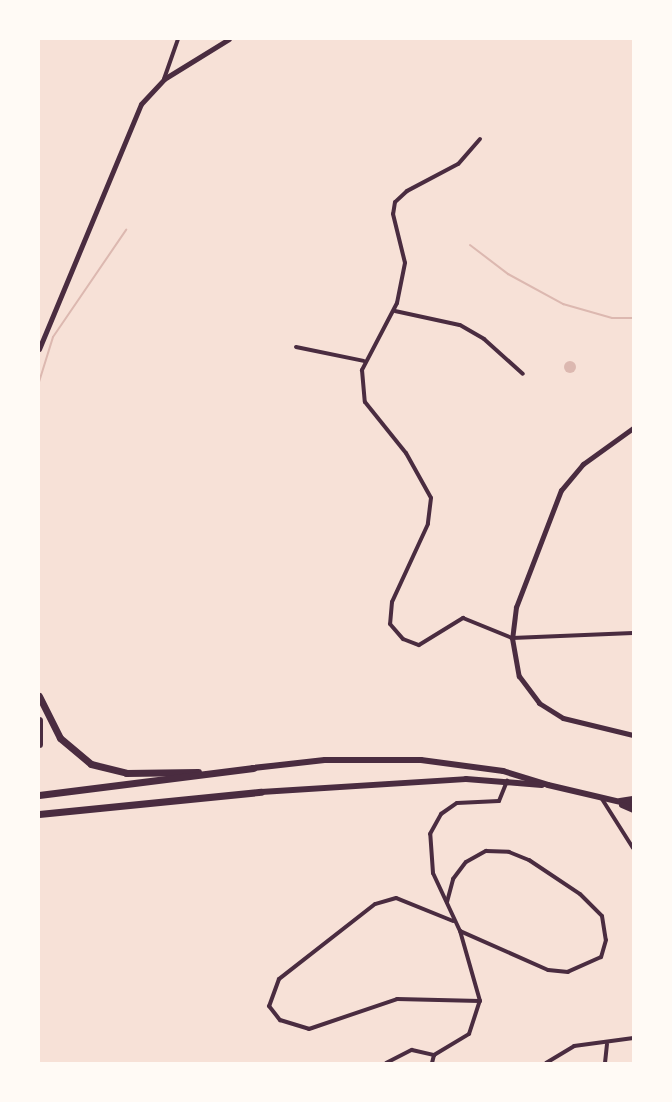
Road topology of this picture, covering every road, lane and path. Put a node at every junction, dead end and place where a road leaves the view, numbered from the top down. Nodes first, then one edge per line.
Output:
1 (178, 39) edge
2 (229, 39) edge
3 (164, 79) junction
4 (480, 139) dead end
5 (396, 311) junction
6 (296, 347) dead end
7 (39, 349) edge
8 (364, 361) junction
9 (523, 374) dead end
10 (633, 428) edge
11 (633, 633) edge
12 (512, 638) junction
13 (39, 696) edge
14 (39, 720) edge
15 (633, 735) edge
16 (39, 744) edge
17 (253, 768) joint
18 (214, 773) junction
19 (507, 781) junction
20 (548, 785) junction
21 (261, 792) joint
22 (39, 795) edge
23 (602, 799) junction
24 (633, 799) edge
25 (614, 802) junction
26 (633, 805) edge
27 (633, 810) edge
28 (39, 816) edge
29 (633, 848) edge
30 (447, 902) junction
31 (453, 921) junction
32 (460, 931) junction
33 (480, 1001) junction
34 (633, 1038) edge
35 (607, 1044) junction
36 (434, 1055) junction
37 (386, 1063) edge
38 (432, 1063) edge
39 (546, 1063) edge
40 (605, 1063) edge

1 - 3 street
2 - 3 street
3 - 7 street
4 - 5 street
5 - 8 street
5 - 9 street
6 - 8 street
8 - 12 street
10 - 12 street
11 - 12 street
12 - 15 street
13 - 18 highway
14 - 16 highway
17 - 18 highway
17 - 20 main road
18 - 22 highway
19 - 20 main road
19 - 21 main road
19 - 30 street
20 - 23 main road
21 - 28 highway
23 - 25 main road
23 - 29 street
24 - 25 main road
25 - 26 main road
25 - 27 main road
30 - 31 street
30 - 32 street
31 - 32 street
31 - 33 street
32 - 33 street
33 - 36 street
34 - 35 street
35 - 39 street
35 - 40 street
36 - 37 street
36 - 38 street

